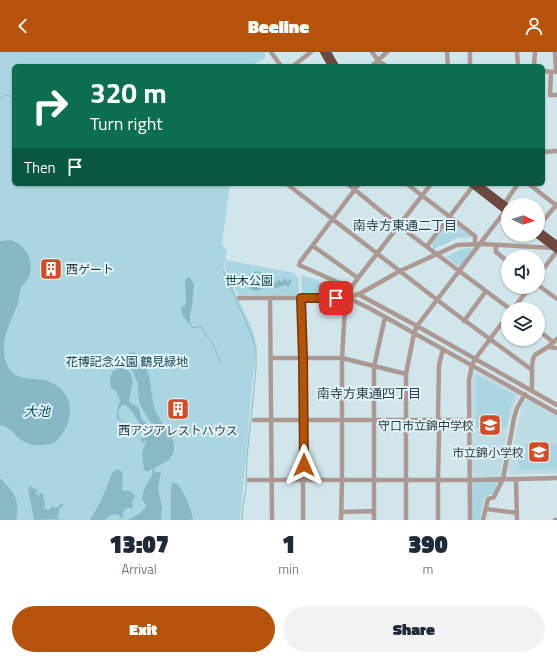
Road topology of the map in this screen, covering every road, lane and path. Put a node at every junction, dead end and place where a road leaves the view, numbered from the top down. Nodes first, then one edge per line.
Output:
1 (271, 52) edge
2 (311, 52) edge
3 (323, 52) edge
4 (328, 52) edge
5 (372, 52) edge
6 (387, 52) edge
7 (448, 52) edge
8 (470, 52) edge
9 (517, 52) edge
10 (535, 52) edge
11 (555, 52) edge
12 (378, 60) junction
13 (280, 64) edge
14 (296, 64) edge
15 (330, 64) edge
16 (335, 64) edge
17 (374, 64) edge
18 (383, 64) edge
19 (448, 64) edge
20 (470, 64) edge
21 (518, 64) edge
22 (534, 64) edge
23 (545, 71) edge
24 (555, 72) edge
25 (557, 95) edge
26 (557, 151) edge
27 (545, 152) edge
28 (290, 186) edge
29 (350, 186) edge
30 (358, 186) edge
31 (410, 186) edge
32 (430, 186) edge
33 (474, 186) edge
34 (478, 186) edge
35 (517, 186) edge
36 (532, 186) edge
37 (355, 190) junction
38 (422, 196) junction
39 (511, 198) edge
40 (501, 205) edge
41 (557, 205) edge
42 (501, 216) edge
43 (450, 218) junction
44 (332, 219) junction
45 (545, 219) edge
46 (399, 226) junction
47 (545, 237) edge
48 (545, 240) edge
49 (474, 244) junction
50 (481, 244) junction
51 (496, 245) junction
52 (313, 246) junction
53 (427, 246) junction
54 (556, 248) edge
55 (377, 254) junction
56 (436, 254) junction
57 (501, 256) edge
58 (545, 265) edge
59 (400, 271) junction
60 (460, 271) junction
61 (358, 278) junction
62 (352, 288) junction
63 (545, 290) edge
64 (486, 291) junction
65 (358, 294) junction
66 (524, 294) edge
67 (239, 298) dead end
68 (270, 298) junction
69 (301, 298) junction
70 (348, 298) junction
71 (557, 299) edge
72 (438, 300) junction
73 (501, 302) edge
74 (517, 302) edge
75 (385, 317) junction
76 (464, 320) junction
77 (501, 324) edge
78 (417, 326) junction
79 (414, 333) junction
80 (545, 335) edge
81 (489, 339) junction
82 (555, 341) edge
83 (548, 348) junction
84 (557, 348) edge
85 (442, 349) junction
86 (271, 358) junction
87 (303, 358) junction
88 (342, 358) junction
89 (475, 359) junction
90 (472, 365) junction
91 (374, 367) junction
92 (532, 370) junction
93 (406, 374) junction
94 (532, 391) junction
95 (525, 394) junction
96 (557, 405) edge
97 (557, 413) edge
98 (304, 419) junction
99 (254, 420) dead end
100 (271, 420) junction
101 (341, 420) junction
102 (374, 420) junction
103 (406, 420) junction
104 (438, 420) junction
105 (469, 420) junction
106 (557, 478) edge
107 (438, 479) junction
108 (502, 479) junction
109 (516, 479) junction
110 (249, 480) dead end
111 (272, 480) junction
112 (304, 480) junction
113 (342, 480) junction
114 (374, 480) junction
115 (406, 480) junction
116 (470, 480) junction
117 (486, 509) junction
118 (374, 511) junction
119 (341, 512) junction
120 (517, 513) junction
121 (272, 520) edge
122 (304, 520) edge
123 (341, 520) edge
124 (374, 520) edge
125 (406, 520) edge
126 (438, 520) edge
127 (470, 520) edge
128 (483, 520) edge
129 (517, 520) edge

1 - 13 street
2 - 14 street
3 - 15 highway
4 - 16 highway
5 - 12 street
6 - 12 street
7 - 19 street
8 - 20 street
9 - 21 street
10 - 22 street
11 - 24 street
12 - 17 street
12 - 18 street
23 - 24 street
24 - 25 street
26 - 27 street
28 - 44 street
29 - 37 street
30 - 37 street
31 - 38 street
32 - 38 street
33 - 43 street
34 - 40 highway
35 - 39 street
36 - 41 street
37 - 44 street
37 - 46 street
38 - 43 street
38 - 46 street
41 - 45 street
42 - 50 street
43 - 49 street
43 - 53 street
44 - 52 street
44 - 55 street
46 - 53 street
46 - 55 street
47 - 54 highway
48 - 54 highway
49 - 50 street
49 - 56 street
50 - 51 street
50 - 60 street
51 - 54 street
51 - 57 street
52 - 61 street
52 - 62 street
53 - 56 street
54 - 58 street
55 - 59 street
55 - 61 street
56 - 59 street
56 - 60 street
59 - 65 street
59 - 72 street
60 - 64 street
60 - 72 street
61 - 62 street
62 - 70 street
63 - 71 street
64 - 73 street
64 - 76 street
65 - 70 street
65 - 78 street
66 - 74 street
67 - 68 street
68 - 69 street
68 - 86 street
69 - 70 street
69 - 87 street
70 - 75 street
70 - 88 street
72 - 76 street
72 - 78 street
75 - 79 street
75 - 91 street
76 - 81 street
77 - 81 street
78 - 79 street
78 - 89 street
79 - 85 street
79 - 93 street
80 - 82 street
81 - 89 street
81 - 92 street
82 - 83 street
83 - 84 street
83 - 92 street
85 - 90 street
85 - 104 street
86 - 87 street
86 - 100 street
87 - 88 street
87 - 98 street
88 - 91 street
88 - 101 street
89 - 90 street
89 - 94 street
90 - 95 street
90 - 105 street
91 - 93 street
91 - 102 street
92 - 94 street
93 - 103 street
94 - 96 street
95 - 97 street
95 - 108 street
98 - 100 street
98 - 101 street
98 - 112 street
99 - 100 street
100 - 111 street
101 - 102 street
101 - 113 street
102 - 103 street
102 - 114 street
103 - 104 street
103 - 115 street
104 - 105 street
104 - 107 street
105 - 116 street
106 - 109 street
107 - 115 street
107 - 116 street
107 - 126 street
108 - 109 street
108 - 116 street
108 - 117 street
109 - 120 street
110 - 111 street
111 - 112 street
111 - 121 street
112 - 113 street
112 - 122 street
113 - 114 street
113 - 119 street
114 - 115 street
114 - 118 street
115 - 125 street
116 - 127 street
117 - 120 street
117 - 128 street
118 - 119 street
118 - 124 street
119 - 123 street
120 - 129 street

